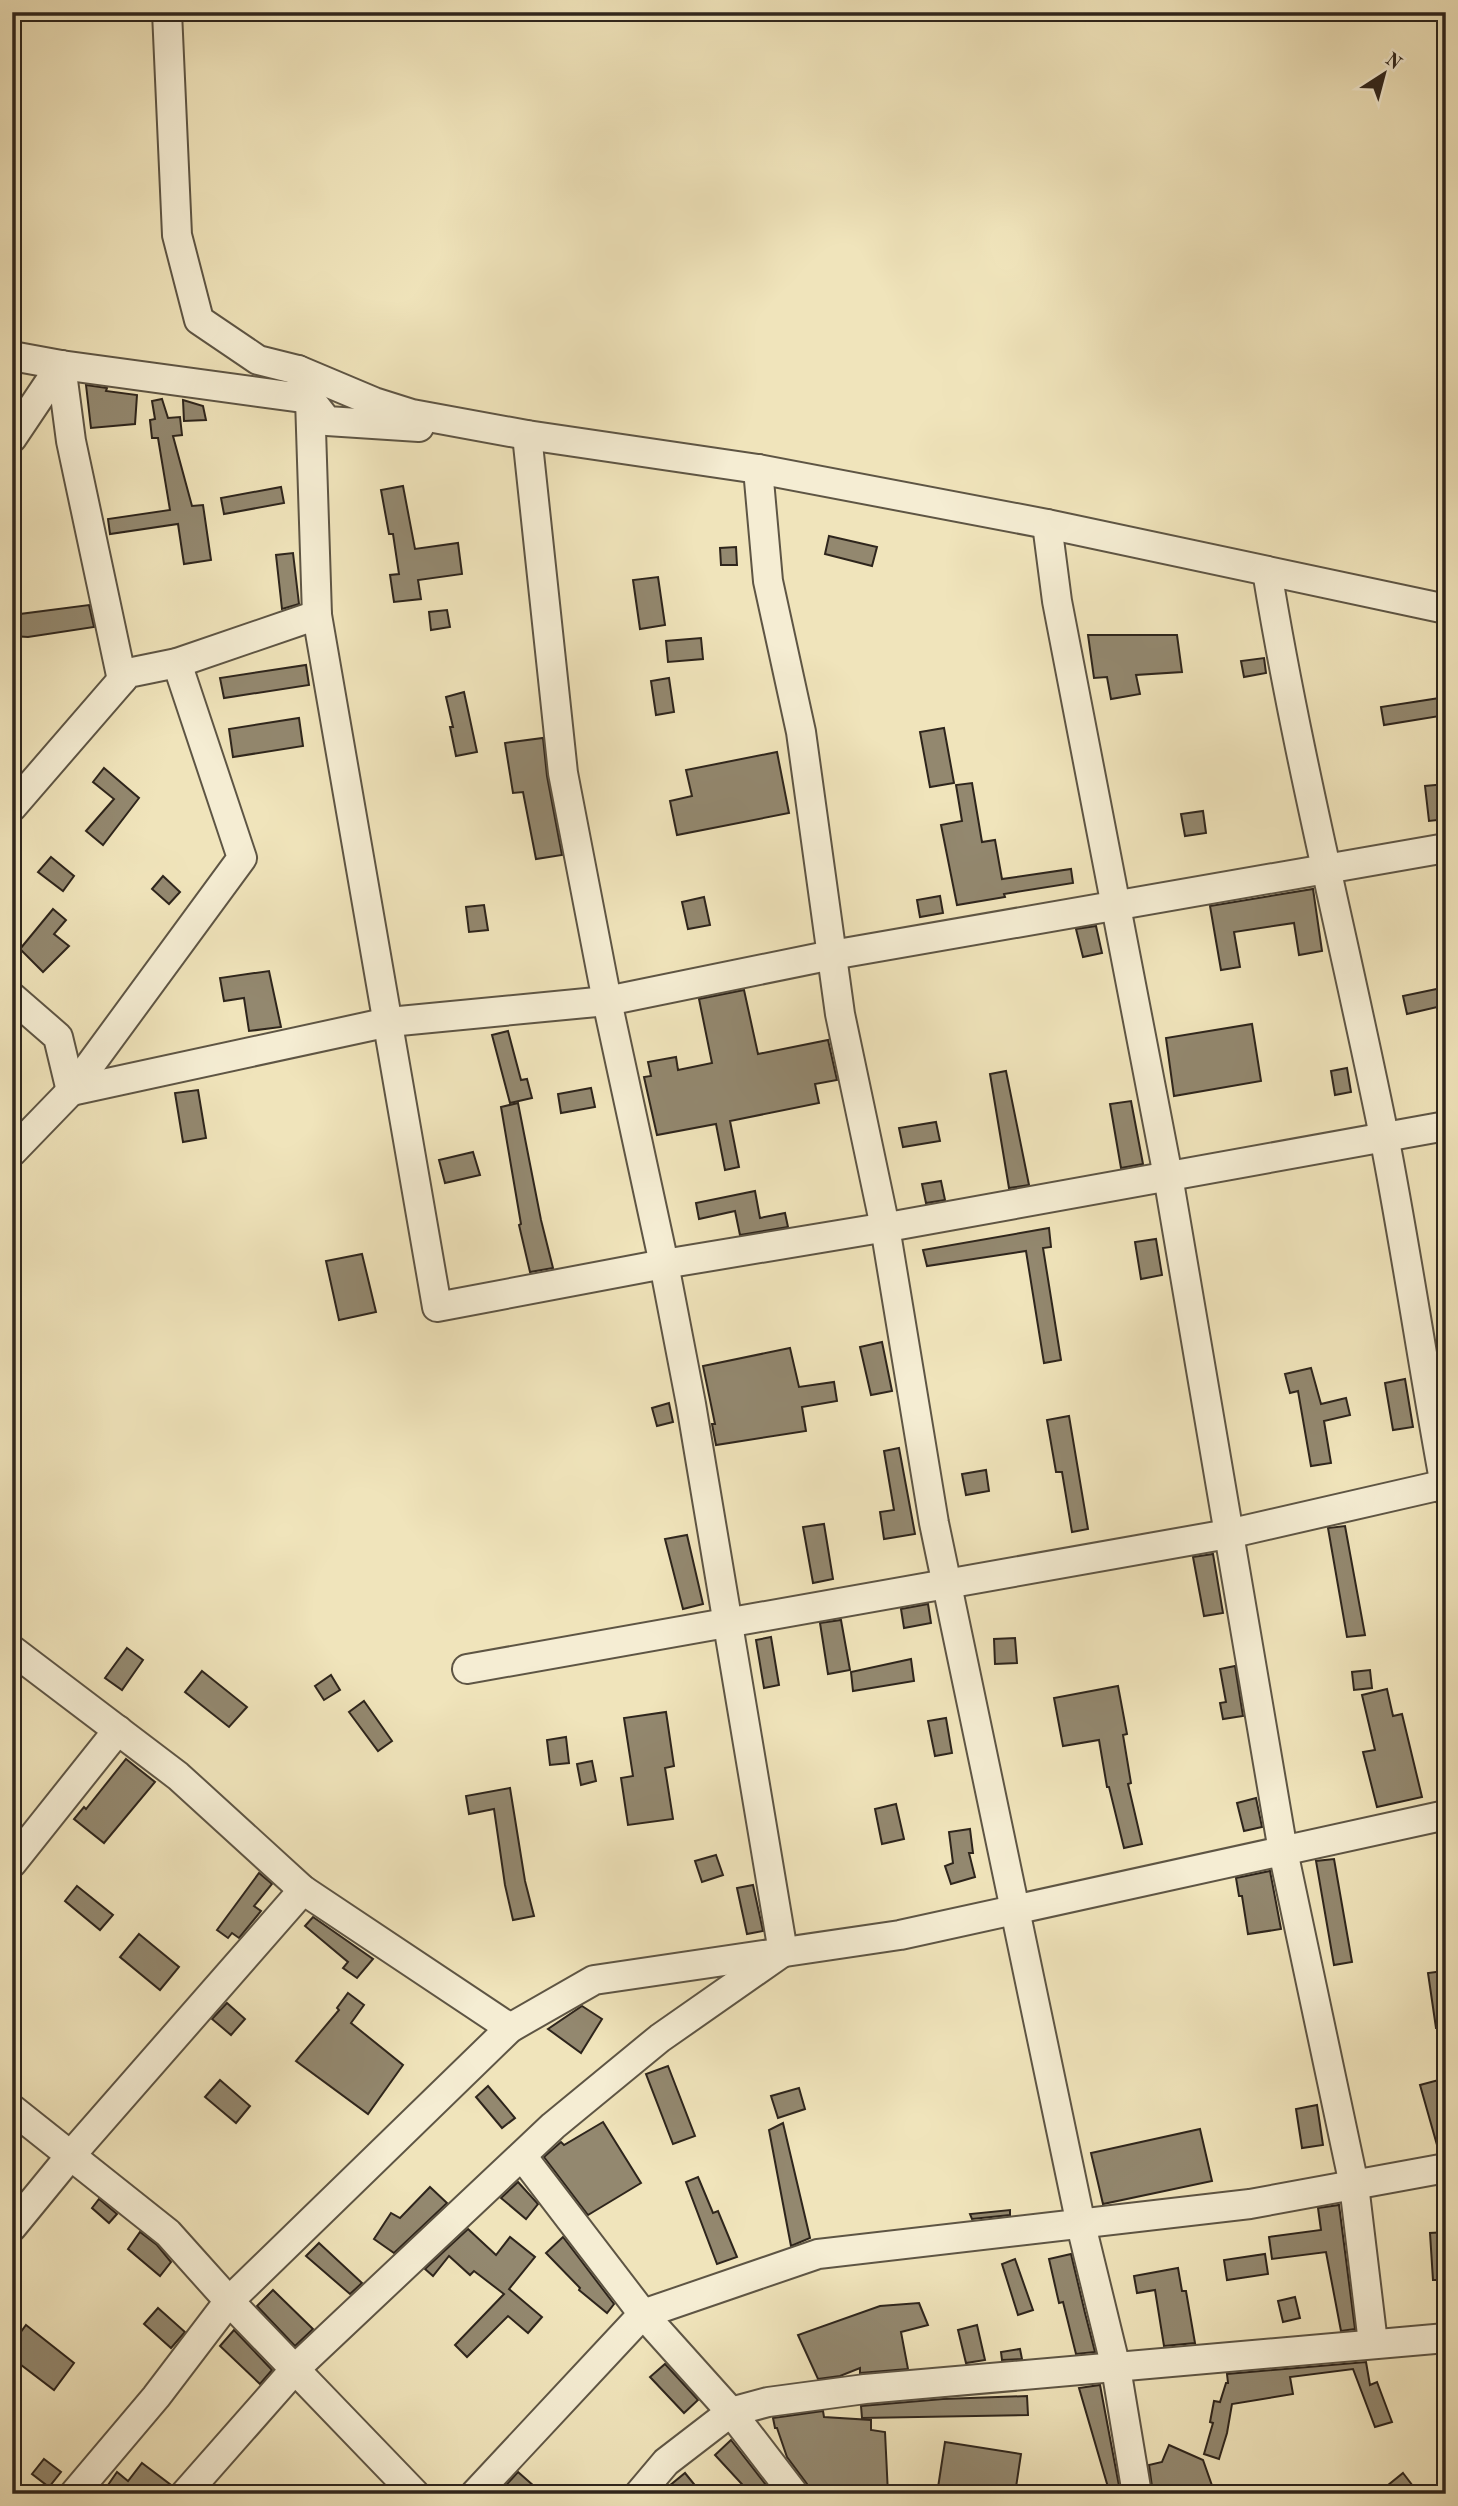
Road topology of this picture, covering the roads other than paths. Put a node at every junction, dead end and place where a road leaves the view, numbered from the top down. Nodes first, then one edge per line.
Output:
1 (167, 12) edge
2 (12, 356) edge
3 (61, 365) junction
4 (298, 370) junction
5 (310, 399) junction
6 (527, 435) junction
7 (12, 439) edge
8 (758, 470) junction
9 (1047, 523) junction
10 (1267, 571) junction
11 (1446, 609) edge
12 (317, 615) junction
13 (177, 663) junction
14 (122, 680) junction
15 (12, 807) edge
16 (1446, 848) edge
17 (1326, 871) junction
18 (1114, 904) junction
19 (832, 955) junction
20 (12, 997) edge
21 (607, 1001) junction
22 (389, 1022) junction
23 (71, 1091) junction
24 (1446, 1126) edge
25 (1384, 1137) junction
26 (12, 1152) edge
27 (1168, 1176) junction
28 (885, 1227) junction
29 (664, 1264) junction
30 (1445, 1486) edge
31 (1228, 1534) junction
32 (947, 1582) junction
33 (728, 1622) junction
34 (12, 1650) edge
35 (467, 1669) dead end
36 (118, 1730) junction
37 (1446, 1815) edge
38 (1283, 1851) junction
39 (12, 1863) edge
40 (303, 1890) junction
41 (1015, 1910) junction
42 (783, 1952) junction
43 (510, 2028) junction
44 (12, 2109) edge
45 (72, 2155) junction
46 (522, 2156) junction
47 (1446, 2168) edge
48 (1354, 2185) junction
49 (1081, 2225) junction
50 (12, 2227) edge
51 (229, 2301) junction
52 (643, 2314) junction
53 (1446, 2338) edge
54 (1373, 2343) junction
55 (296, 2368) junction
56 (1116, 2368) junction
57 (731, 2412) junction
58 (74, 2494) edge
59 (185, 2494) edge
60 (415, 2494) edge
61 (475, 2494) edge
62 (639, 2494) edge
63 (794, 2494) edge
64 (1137, 2494) edge

1 - 4 street
2 - 3 street
3 - 5 street
3 - 7 street
3 - 14 street
4 - 5 street
4 - 6 street
5 - 6 street
5 - 12 street
6 - 8 street
6 - 21 street
8 - 9 street
8 - 19 street
9 - 10 street
9 - 18 street
10 - 11 street
10 - 17 street
12 - 13 street
12 - 22 street
13 - 14 street
13 - 23 street
14 - 15 street
16 - 17 street
17 - 18 street
17 - 25 street
18 - 19 street
18 - 27 street
19 - 21 street
19 - 28 street
20 - 23 street
21 - 22 street
21 - 29 street
22 - 23 street
22 - 29 street
23 - 26 street
24 - 25 street
25 - 27 street
25 - 30 street
27 - 28 street
27 - 31 street
28 - 29 street
28 - 32 street
29 - 33 street
30 - 31 street
31 - 32 street
31 - 38 street
32 - 33 street
32 - 41 street
33 - 35 street
33 - 42 street
34 - 36 street
36 - 39 street
36 - 40 street
37 - 38 street
38 - 41 street
38 - 48 street
40 - 43 street
40 - 45 street
41 - 42 street
41 - 49 street
42 - 43 street
42 - 46 street
43 - 51 street
44 - 45 street
45 - 50 street
45 - 51 street
46 - 52 street
46 - 55 street
47 - 48 street
48 - 49 street
48 - 54 street
49 - 52 street
49 - 56 street
51 - 55 street
51 - 58 street
52 - 57 street
52 - 61 street
53 - 54 street
54 - 56 street
55 - 59 street
55 - 60 street
56 - 57 street
56 - 64 street
57 - 62 street
57 - 63 street

